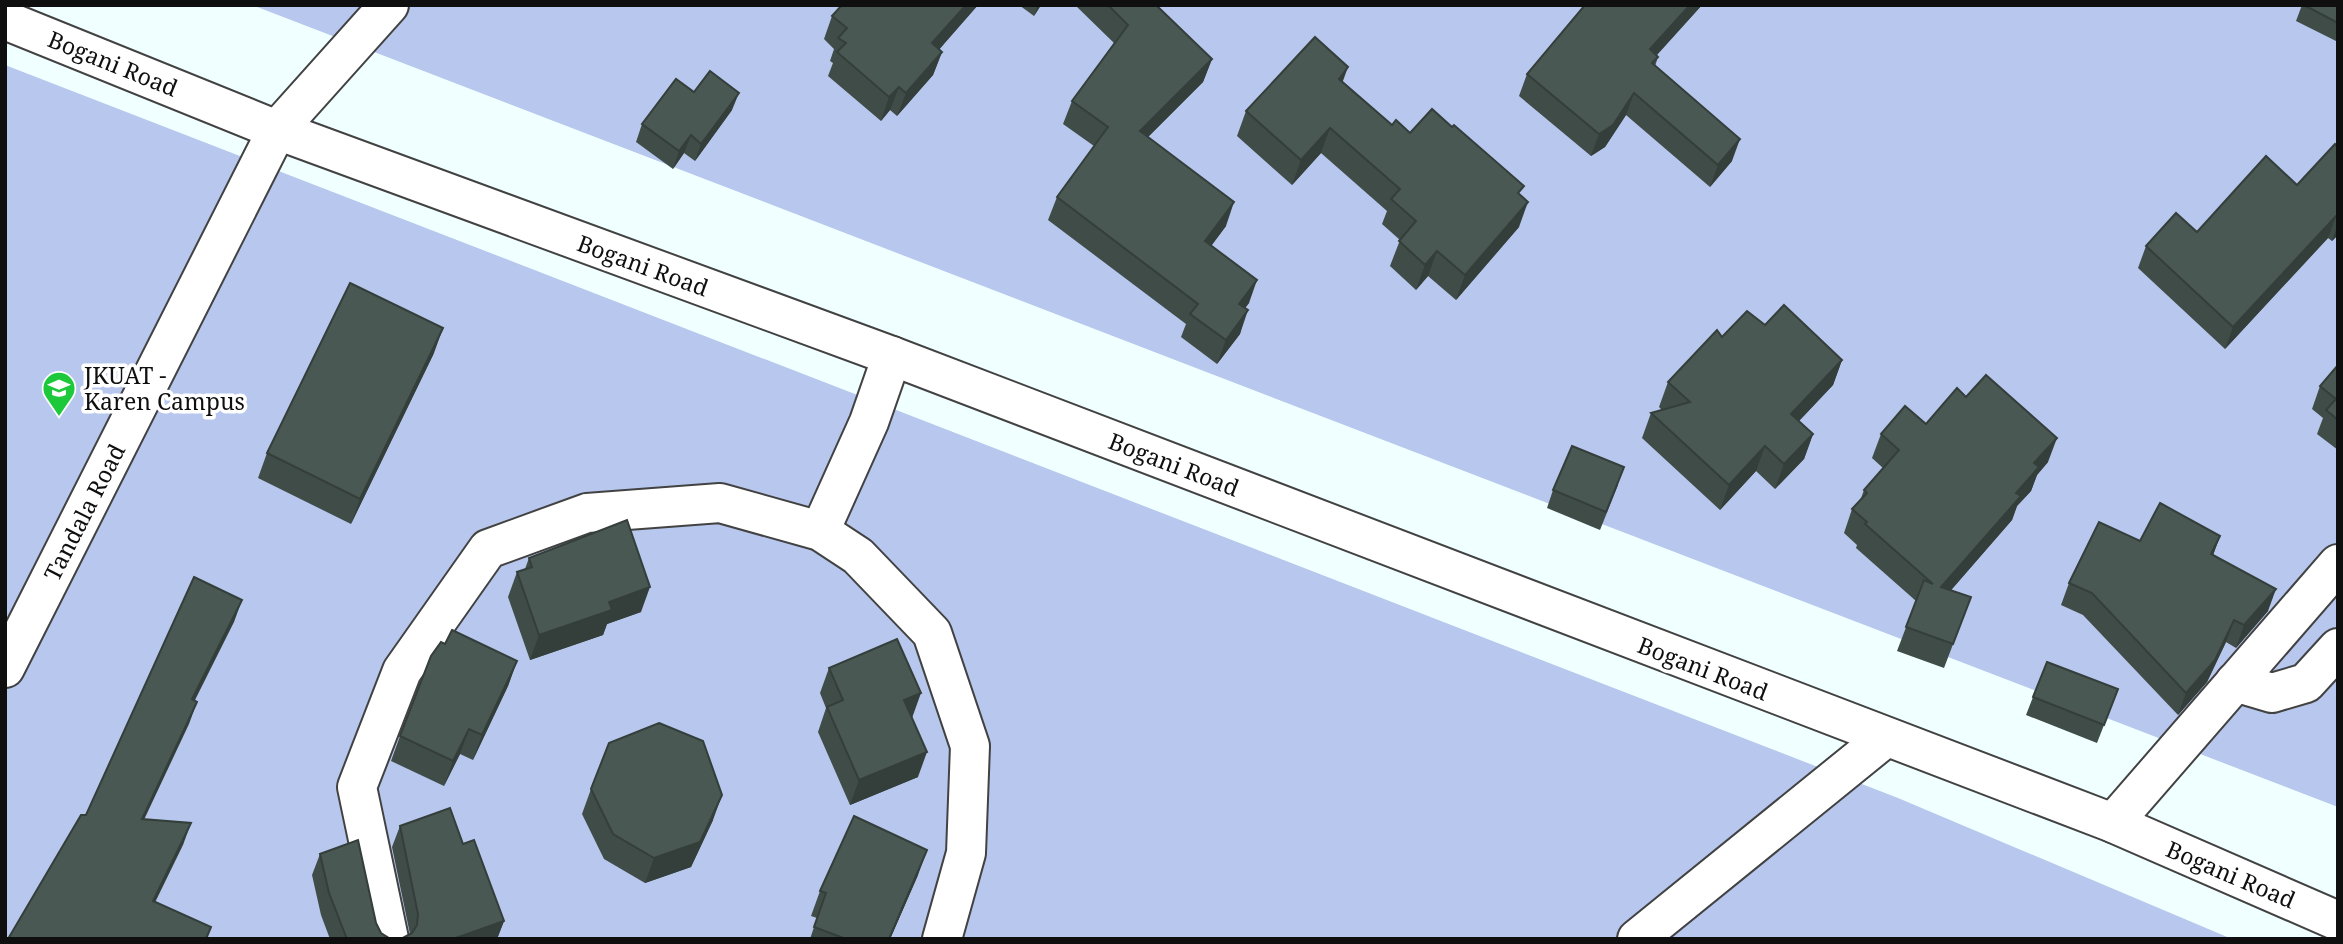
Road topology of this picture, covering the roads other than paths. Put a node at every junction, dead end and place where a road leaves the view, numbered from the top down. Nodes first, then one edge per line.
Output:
1 (389, 5) edge
2 (5, 20) edge
3 (277, 130) junction
4 (891, 356) junction
5 (820, 531) junction
6 (2338, 564) edge
7 (2338, 648) edge
8 (5, 668) edge
9 (2235, 682) junction
10 (1885, 738) junction
11 (2112, 823) junction
12 (2338, 921) edge
13 (389, 939) edge
14 (942, 939) edge
15 (1637, 939) edge

1 - 3 street, Tandala Road
2 - 3 street, Bogani Road
3 - 4 street, Bogani Road
3 - 8 street, Tandala Road
4 - 5 street
4 - 10 street, Bogani Road
5 - 13 street
5 - 14 street
6 - 9 street
7 - 9 street
9 - 11 street
10 - 11 street, Bogani Road
10 - 15 street
11 - 12 street, Bogani Road

